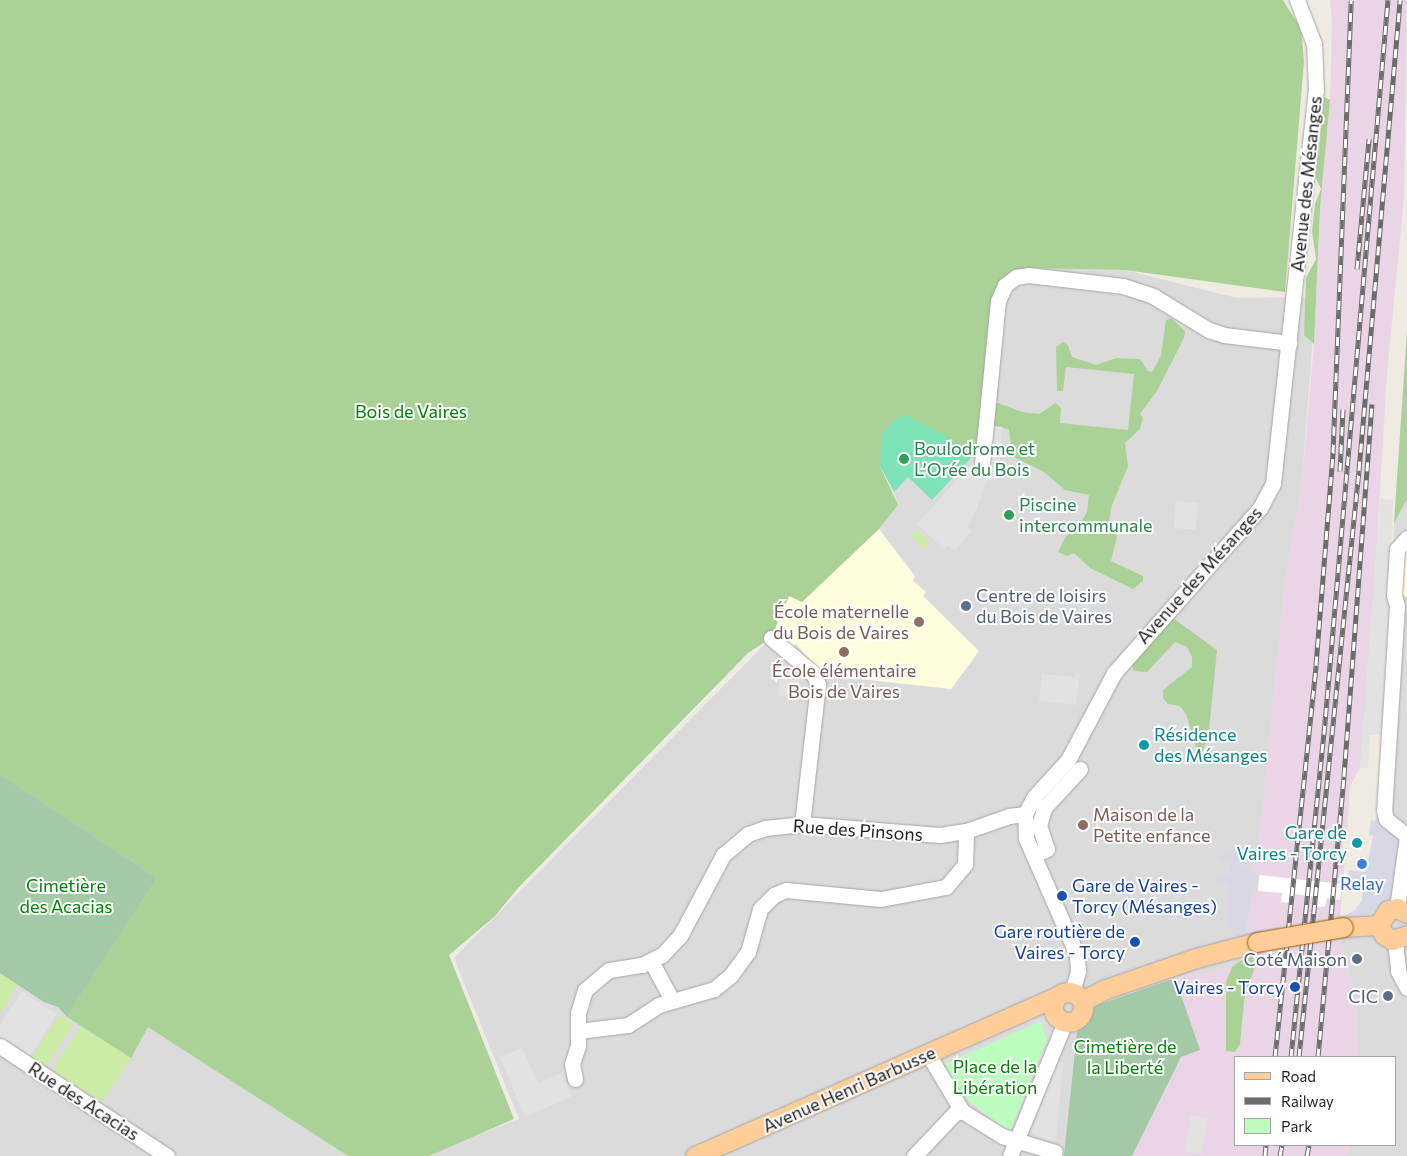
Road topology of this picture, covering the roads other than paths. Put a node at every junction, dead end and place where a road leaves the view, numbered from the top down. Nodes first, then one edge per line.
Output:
1 (1297, 0) edge
2 (1290, 343) junction
3 (982, 464) dead end
4 (1407, 538) edge
5 (771, 638) dead end
6 (1080, 769) dead end
7 (1025, 814) junction
8 (802, 824) junction
9 (966, 831) junction
10 (1407, 836) edge
11 (1040, 852) junction
12 (1404, 866) edge
13 (1402, 911) edge
14 (1380, 925) junction
15 (1401, 938) edge
16 (651, 961) junction
17 (1407, 988) edge
18 (672, 1000) junction
19 (1065, 1005) junction
20 (578, 1031) junction
21 (0, 1046) edge
22 (928, 1054) junction
23 (575, 1078) dead end
24 (962, 1111) junction
25 (1016, 1141) junction
26 (1055, 1152) dead end
27 (167, 1156) edge
28 (694, 1156) edge
29 (914, 1156) edge
30 (1010, 1156) edge

1 - 2 street, Avenue des Mésanges
2 - 3 street
2 - 7 street, Avenue des Mésanges
4 - 10 street
5 - 8 street
6 - 11 street
7 - 9 street, Rue des Pinsons
7 - 11 street
8 - 9 street, Rue des Pinsons
8 - 16 street, Rue des Pinsons
9 - 18 street
10 - 12 street
11 - 19 street
12 - 13 street
13 - 14 main road
14 - 15 main road
14 - 19 main road, bridge
15 - 17 street
16 - 18 street
16 - 20 street, Rue des Pinsons
18 - 20 street
19 - 22 main road, Avenue Henri Barbusse
19 - 25 street
20 - 23 street, Rue des Pinsons
21 - 27 street, Rue des Acacias
22 - 24 street
22 - 28 main road, Avenue Henri Barbusse
24 - 25 street
24 - 29 street
25 - 26 street
25 - 30 street

